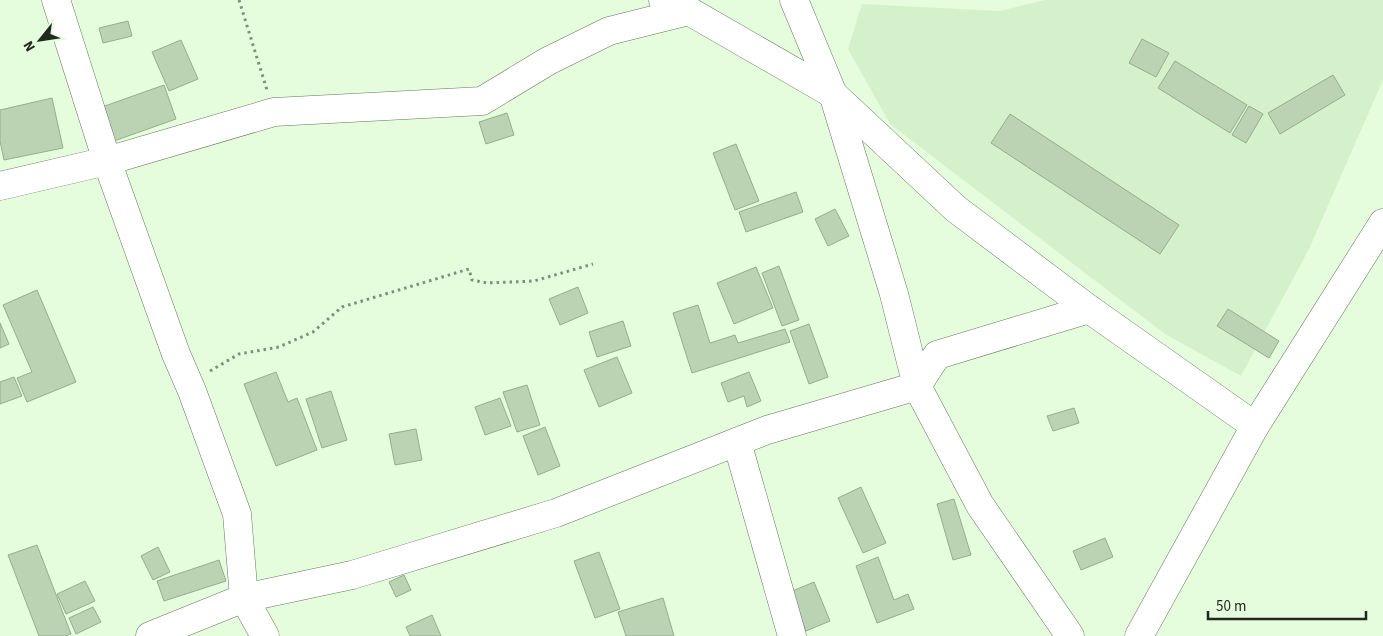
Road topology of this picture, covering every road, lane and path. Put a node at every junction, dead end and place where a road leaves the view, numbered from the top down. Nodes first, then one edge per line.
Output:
1 (56, 0) edge
2 (239, 0) edge
3 (663, 0) edge
4 (794, 0) edge
5 (688, 11) junction
6 (833, 94) junction
7 (274, 112) junction
8 (107, 162) junction
9 (0, 186) edge
10 (1383, 223) edge
11 (593, 264) dead end
12 (1089, 309) junction
13 (917, 386) junction
14 (192, 392) junction
15 (1255, 426) junction
16 (737, 442) junction
17 (244, 598) junction
18 (150, 636) edge
19 (265, 636) edge
20 (792, 636) edge
21 (1070, 636) edge
22 (1139, 636) edge

1 - 8 street
2 - 7 path
3 - 5 street
4 - 6 street
5 - 6 street
5 - 7 street
6 - 12 street
6 - 13 street
7 - 8 street
8 - 9 street
8 - 14 street
10 - 15 street
11 - 14 path
12 - 13 street
12 - 15 street
13 - 16 street
13 - 21 street
14 - 17 street
15 - 22 street
16 - 17 street
16 - 20 street
17 - 18 street
17 - 19 street

